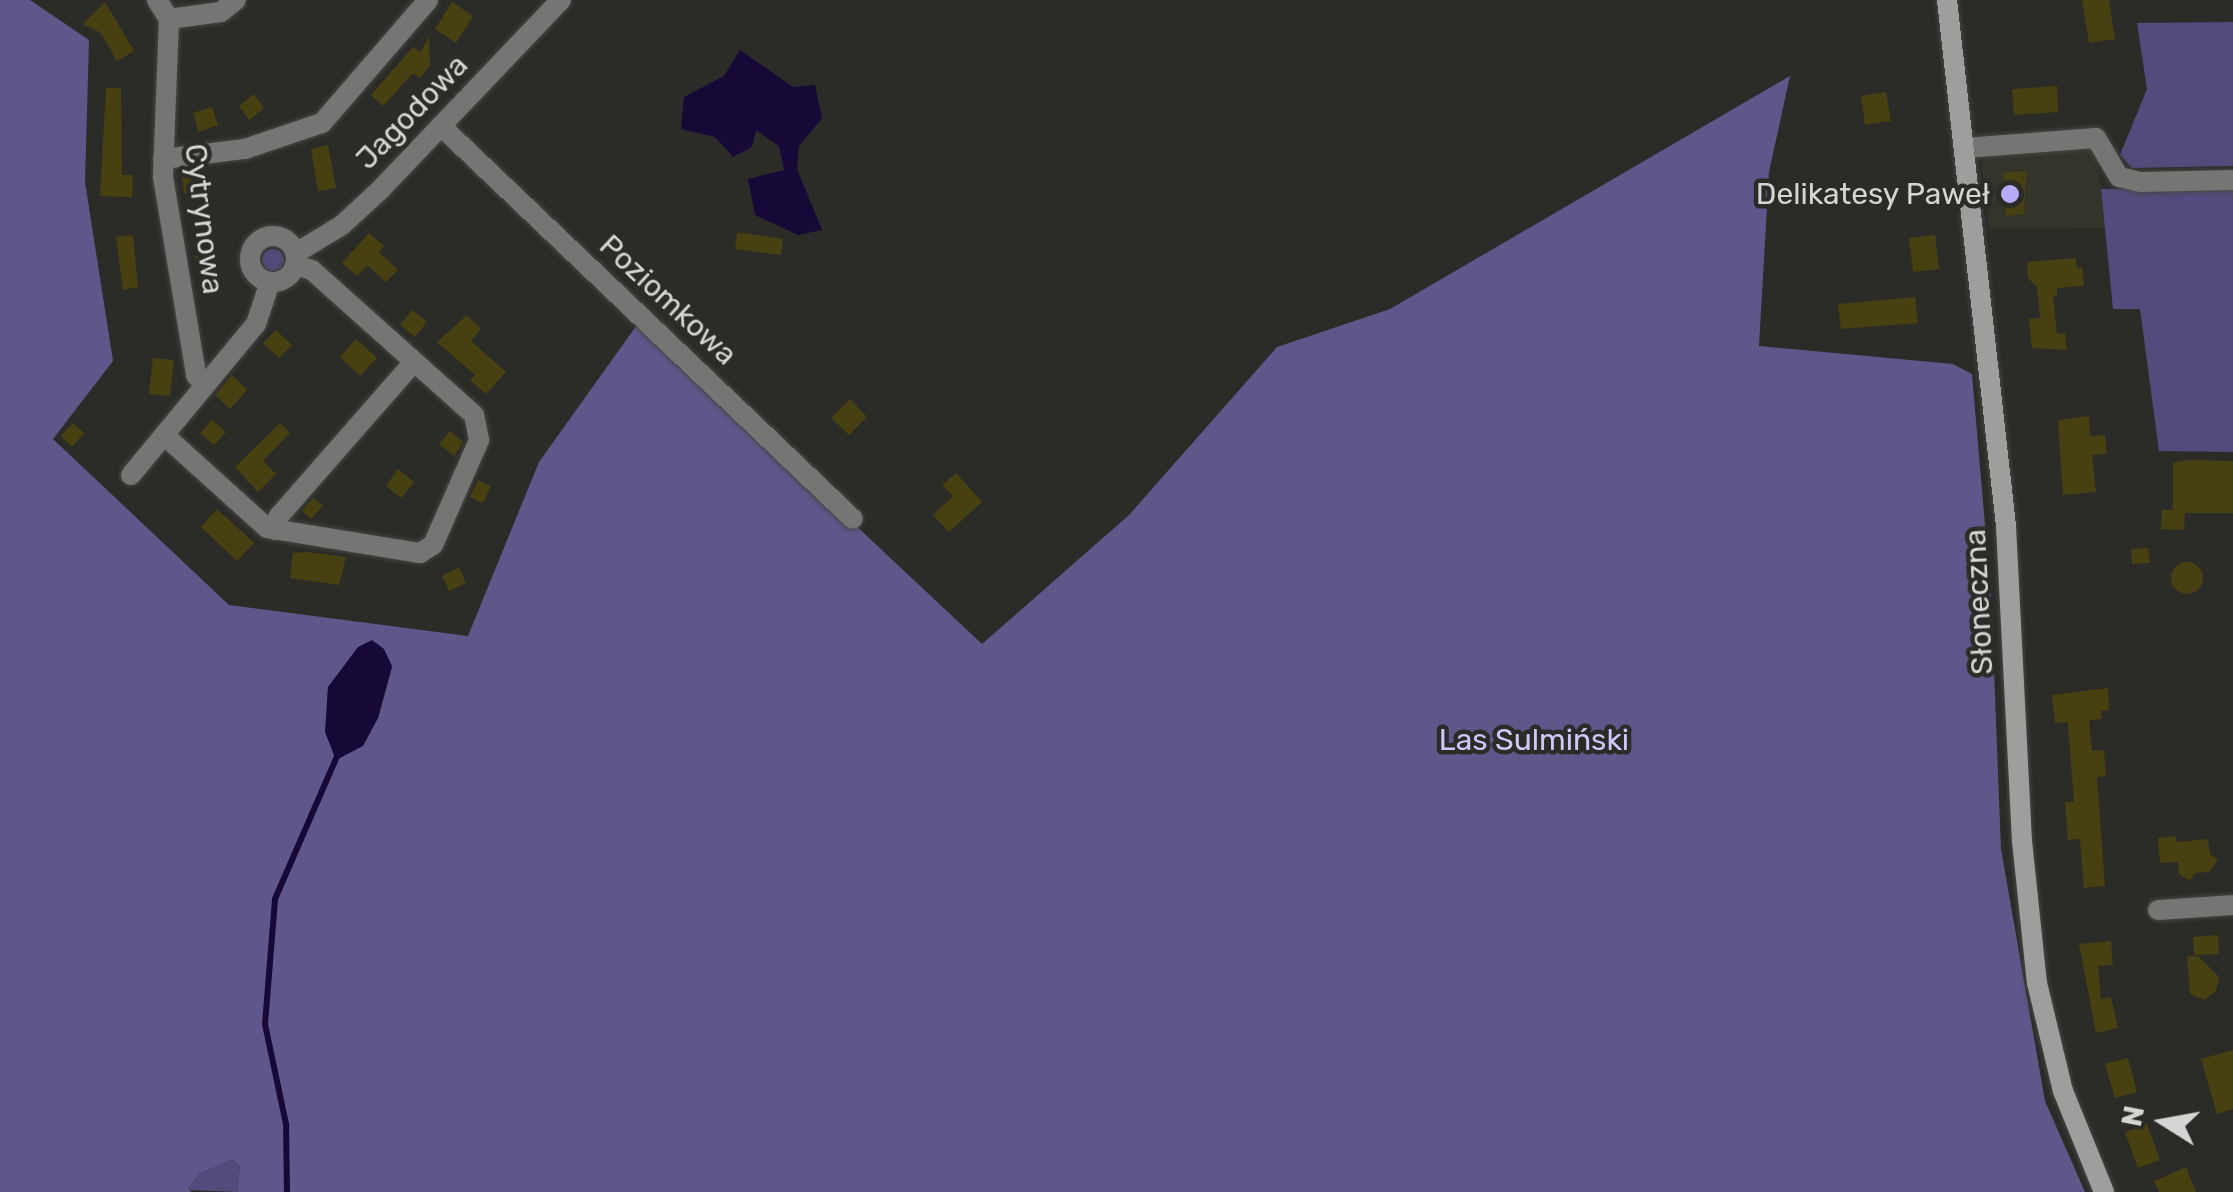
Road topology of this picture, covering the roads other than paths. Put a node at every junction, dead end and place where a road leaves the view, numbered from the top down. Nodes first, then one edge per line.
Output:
1 (157, 0) edge
2 (236, 0) edge
3 (428, 0) edge
4 (561, 0) edge
5 (1947, 0) edge
6 (168, 19) junction
7 (441, 126) junction
8 (1965, 148) junction
9 (163, 159) junction
10 (2233, 180) edge
11 (295, 259) junction
12 (270, 282) junction
13 (414, 362) junction
14 (204, 384) junction
15 (164, 435) junction
16 (131, 475) dead end
17 (853, 519) dead end
18 (275, 530) junction
19 (2233, 904) edge
20 (2158, 910) dead end
21 (2104, 1192) edge

1 - 6 street
2 - 6 street
3 - 9 street
4 - 7 street, Jagodowa
5 - 8 street, Słoneczna
6 - 9 street, Cytrynowa
7 - 11 street, Jagodowa
7 - 17 street, Poziomkowa
8 - 10 street
8 - 21 street, Słoneczna
9 - 14 street, Cytrynowa
11 - 12 street
11 - 12 street
11 - 13 street
12 - 14 street
13 - 18 street
13 - 18 street
14 - 15 street
15 - 16 street
15 - 18 street
19 - 20 street

